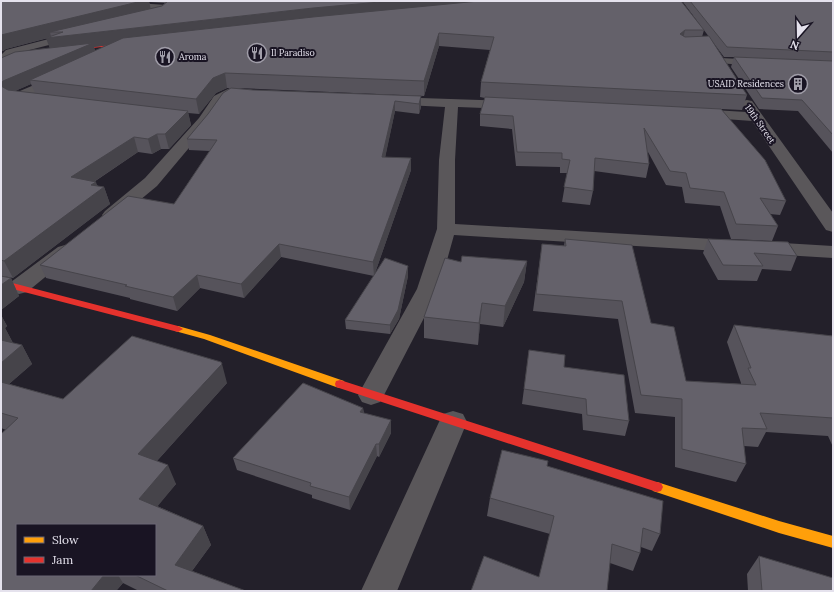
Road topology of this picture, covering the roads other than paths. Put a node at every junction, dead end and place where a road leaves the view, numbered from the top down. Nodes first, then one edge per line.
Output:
1 (65, 1) edge
2 (147, 17) edge
3 (89, 32) edge
4 (130, 46) junction
5 (55, 55) edge
6 (6, 56) edge
7 (104, 59) edge
8 (720, 62) edge
9 (775, 63) edge
10 (72, 73) edge
11 (738, 91) edge
12 (263, 95) edge
13 (14, 98) junction
14 (381, 100) edge
15 (43, 102) edge
16 (452, 103) junction
17 (1, 104) edge
18 (530, 106) edge
19 (687, 113) edge
20 (755, 117) junction
21 (100, 223) edge
22 (833, 226) edge
23 (446, 229) junction
24 (81, 238) edge
25 (833, 252) edge
26 (1, 283) edge
27 (19, 287) junction
28 (371, 396) junction
29 (453, 422) junction
30 (833, 542) edge
31 (379, 591) edge

1 - 2 street
3 - 6 street
4 - 5 street
4 - 6 street
4 - 7 street
8 - 9 street
10 - 13 street
11 - 20 street, 19th Street
12 - 21 street
13 - 15 street
13 - 17 street
14 - 16 street
16 - 18 street
16 - 23 street
19 - 20 street
20 - 22 street, 19th Street
23 - 25 street
23 - 28 street
24 - 27 street
26 - 27 street
27 - 28 street
28 - 29 street
29 - 30 street
29 - 31 street

